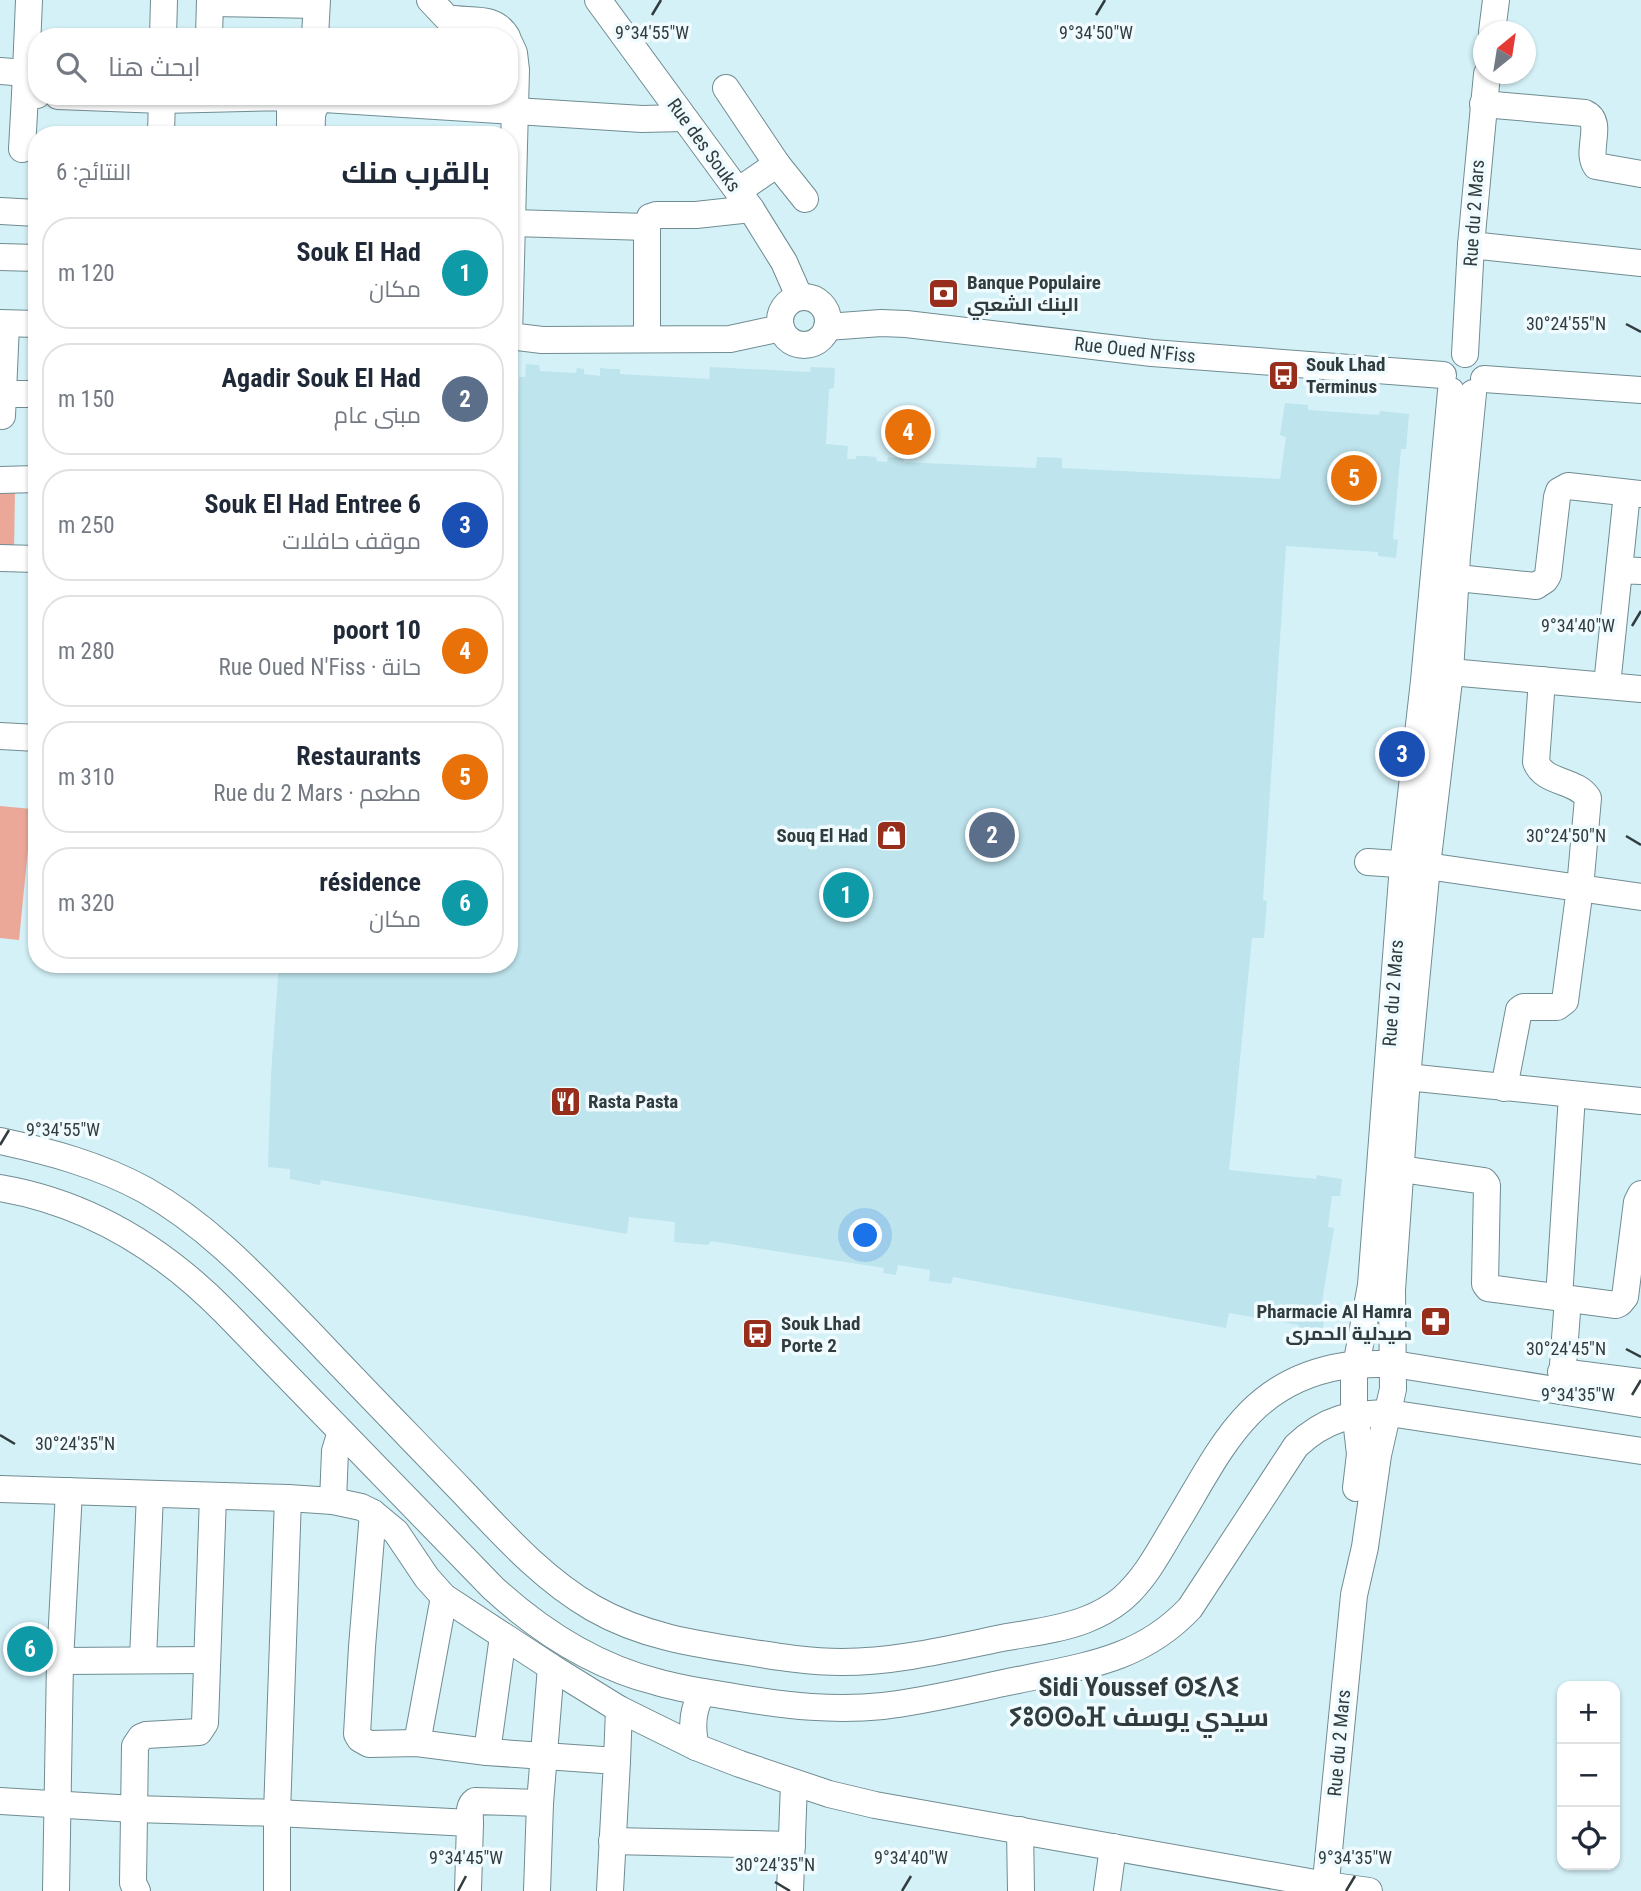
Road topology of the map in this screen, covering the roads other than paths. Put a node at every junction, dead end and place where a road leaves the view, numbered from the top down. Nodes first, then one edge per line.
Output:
1 (29, 0) edge
2 (164, 0) edge
3 (430, 0) edge
4 (598, 0) edge
5 (1496, 0) edge
6 (210, 1) edge
7 (317, 3) edge
8 (1493, 21) edge
9 (163, 28) edge
10 (209, 28) edge
11 (316, 28) edge
12 (500, 28) edge
13 (22, 83) edge
14 (1486, 84) edge
15 (726, 88) dead end
16 (1483, 104) junction
17 (162, 105) edge
18 (290, 105) edge
19 (315, 105) edge
20 (420, 105) edge
21 (516, 105) edge
22 (516, 111) junction
23 (683, 118) junction
24 (161, 126) edge
25 (290, 126) edge
26 (312, 126) edge
27 (515, 126) edge
28 (19, 150) edge
29 (777, 164) junction
30 (1641, 174) edge
31 (805, 199) dead end
32 (744, 200) junction
33 (0, 211) edge
34 (28, 213) edge
35 (518, 223) edge
36 (647, 226) junction
37 (1471, 245) junction
38 (0, 257) edge
39 (28, 258) edge
40 (1641, 263) edge
41 (799, 296) junction
42 (3, 323) edge
43 (28, 324) edge
44 (827, 327) junction
45 (781, 328) junction
46 (518, 337) edge
47 (647, 340) junction
48 (1463, 385) junction
49 (1641, 390) edge
50 (28, 397) edge
51 (2, 405) edge
52 (28, 479) edge
53 (0, 480) edge
54 (1634, 493) edge
55 (0, 558) edge
56 (28, 559) edge
57 (1630, 570) edge
58 (1457, 578) junction
59 (1450, 672) junction
60 (1542, 680) junction
61 (1607, 685) junction
62 (1641, 689) edge
63 (0, 736) edge
64 (28, 738) edge
65 (1368, 862) dead end
66 (1415, 865) junction
67 (1580, 888) junction
68 (1641, 897) edge
69 (1407, 1077) junction
70 (1504, 1088) junction
71 (1640, 1094) edge
72 (1572, 1095) junction
73 (0, 1141) edge
74 (1401, 1168) junction
75 (0, 1188) edge
76 (1641, 1194) edge
77 (1564, 1299) junction
78 (1355, 1364) junction
79 (1394, 1364) junction
80 (1561, 1382) junction
81 (1641, 1382) edge
82 (1641, 1404) edge
83 (1389, 1413) junction
84 (1356, 1414) junction
85 (341, 1432) junction
86 (1641, 1451) edge
87 (0, 1489) edge
88 (69, 1491) junction
89 (150, 1493) junction
90 (214, 1496) junction
91 (288, 1498) junction
92 (333, 1501) junction
93 (373, 1513) junction
94 (1354, 1595) junction
95 (444, 1597) junction
96 (503, 1636) junction
97 (143, 1659) junction
98 (207, 1660) junction
99 (60, 1661) junction
100 (551, 1667) junction
101 (703, 1692) junction
102 (620, 1709) junction
103 (417, 1743) junction
104 (696, 1747) junction
105 (487, 1752) junction
106 (544, 1756) junction
107 (617, 1761) junction
108 (794, 1783) junction
109 (0, 1801) edge
110 (540, 1802) junction
111 (59, 1803) junction
112 (134, 1810) junction
113 (277, 1813) junction
114 (470, 1824) junction
115 (1020, 1830) junction
116 (612, 1840) junction
117 (792, 1845) junction
118 (1113, 1847) junction
119 (1325, 1888) edge
120 (56, 1891) edge
121 (137, 1891) edge
122 (277, 1891) edge
123 (468, 1891) edge
124 (537, 1891) edge
125 (610, 1891) edge
126 (790, 1891) edge
127 (1021, 1891) edge
128 (1107, 1891) edge
129 (1368, 1891) edge

1 - 13 street
2 - 9 street
3 - 12 street
4 - 23 street, Rue des Souks
5 - 8 street
6 - 7 street
6 - 10 street
7 - 11 street
13 - 28 street
14 - 16 street, Rue du 2 Mars
15 - 29 street
16 - 30 street
16 - 37 street, Rue du 2 Mars
17 - 24 street
18 - 25 street
19 - 26 street
20 - 22 street
21 - 22 street
22 - 23 street
22 - 27 street
23 - 32 street, Rue des Souks
29 - 31 street
29 - 32 street
32 - 36 street
32 - 41 street, Rue des Souks
33 - 34 street
35 - 36 street
36 - 47 street
37 - 40 street
37 - 48 street, Rue du 2 Mars
38 - 39 street
41 - 44 street
41 - 45 street
42 - 43 street
42 - 51 street
44 - 45 street
44 - 48 street, Rue Oued N'Fiss
45 - 47 street
46 - 47 street
48 - 49 street, Rue Oued N'Fiss
48 - 58 street, Rue du 2 Mars
48 - 66 street, Rue du 2 Mars
50 - 51 street
52 - 53 street
54 - 57 street
54 - 58 street
55 - 56 street
57 - 61 street
58 - 59 street, Rue du 2 Mars
59 - 60 street
59 - 66 street, Rue du 2 Mars
60 - 61 street
60 - 67 street
61 - 62 street
63 - 64 street
65 - 66 street
66 - 67 street
66 - 69 street, Rue du 2 Mars
66 - 78 street, Rue du 2 Mars
67 - 68 street
67 - 70 street
69 - 70 street
69 - 74 street, Rue du 2 Mars
70 - 72 street
71 - 72 street
72 - 77 street
73 - 78 street
74 - 77 street
74 - 79 street, Rue du 2 Mars
75 - 85 street
76 - 77 street
77 - 80 street
78 - 79 street
78 - 84 street, Rue du 2 Mars
79 - 80 street
79 - 83 street, Rue du 2 Mars
80 - 81 street
80 - 82 street
83 - 84 street
83 - 86 street
83 - 94 street, Rue du 2 Mars
84 - 94 street, Rue du 2 Mars
84 - 101 street
85 - 92 street
85 - 101 street
87 - 88 street
88 - 89 street
88 - 99 street
89 - 90 street
89 - 97 street
90 - 91 street
90 - 98 street
91 - 92 street
91 - 113 street
92 - 93 street
93 - 95 street
93 - 103 street
94 - 119 street, Rue du 2 Mars
95 - 96 street
95 - 103 street
96 - 100 street
96 - 105 street
97 - 98 street
97 - 99 street
98 - 112 street
99 - 111 street
100 - 102 street
100 - 106 street
101 - 104 street
102 - 104 street
102 - 107 street
103 - 105 street
104 - 108 street
105 - 106 street
106 - 107 street
106 - 110 street
107 - 116 street
108 - 115 street
108 - 117 street
109 - 111 street
110 - 114 street
110 - 124 street
111 - 112 street
111 - 120 street
112 - 113 street
112 - 121 street
113 - 114 street
113 - 122 street
114 - 123 street
115 - 118 street
115 - 127 street
116 - 117 street
116 - 125 street
117 - 126 street
118 - 119 street
118 - 128 street
119 - 129 street

